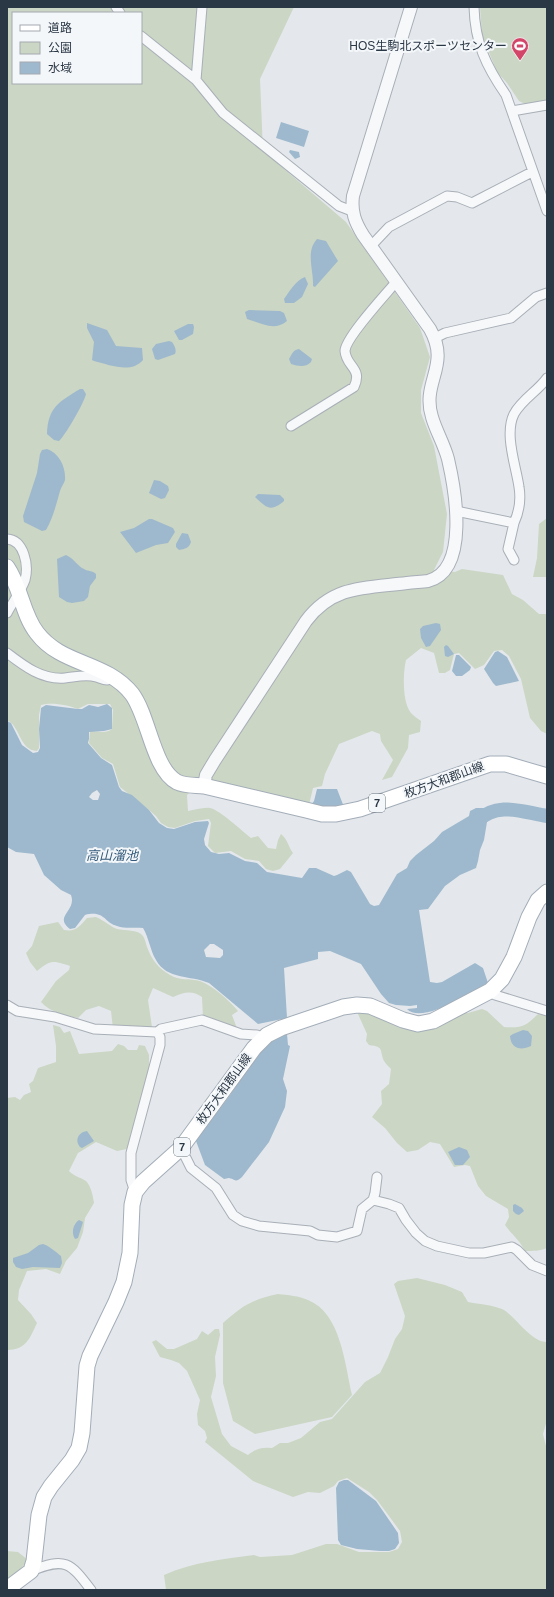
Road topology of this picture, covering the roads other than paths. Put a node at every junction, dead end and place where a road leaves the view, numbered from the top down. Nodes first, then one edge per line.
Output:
1 (202, 7) edge
2 (411, 7) edge
3 (474, 7) edge
4 (142, 37) edge
5 (196, 80) junction
6 (547, 105) edge
7 (512, 111) junction
8 (532, 172) junction
9 (352, 211) junction
10 (547, 211) edge
11 (371, 246) junction
12 (396, 282) junction
13 (547, 293) edge
14 (435, 338) junction
15 (547, 378) edge
16 (291, 426) dead end
17 (456, 511) junction
18 (514, 523) junction
19 (7, 539) edge
20 (514, 560) dead end
21 (7, 567) edge
22 (19, 591) junction
23 (7, 613) edge
24 (7, 653) edge
25 (118, 679) junction
26 (547, 776) edge
27 (204, 786) junction
28 (547, 892) edge
29 (490, 991) junction
30 (7, 1005) edge
31 (547, 1010) edge
32 (157, 1032) junction
33 (264, 1039) junction
34 (182, 1148) junction
35 (377, 1177) dead end
36 (135, 1192) junction
37 (373, 1200) junction
38 (547, 1271) edge
39 (31, 1571) junction
40 (7, 1589) edge
41 (91, 1590) edge

1 - 5 street
2 - 9 street
3 - 7 street
4 - 5 street
5 - 9 street
6 - 7 street
7 - 8 street
8 - 10 street
8 - 11 street
9 - 11 street
11 - 12 street
12 - 14 street
12 - 16 street
13 - 14 street
14 - 17 street
15 - 18 street
17 - 18 street
17 - 27 street
18 - 20 street
19 - 22 street
21 - 22 main road, 枚方大和郡山線 / 7
22 - 23 street
22 - 25 main road, 枚方大和郡山線 / 7
24 - 25 street
25 - 27 main road, 枚方大和郡山線 / 7
26 - 27 main road, 枚方大和郡山線 / 7
28 - 29 main road, 枚方大和郡山線 / 7
29 - 31 street
29 - 33 main road, 枚方大和郡山線 / 7
30 - 32 street
32 - 33 street
32 - 36 street
33 - 34 main road, 枚方大和郡山線 / 7
34 - 36 main road, 枚方大和郡山線 / 7
34 - 37 street
35 - 37 street
36 - 39 main road
37 - 38 street
39 - 40 main road
39 - 41 street

